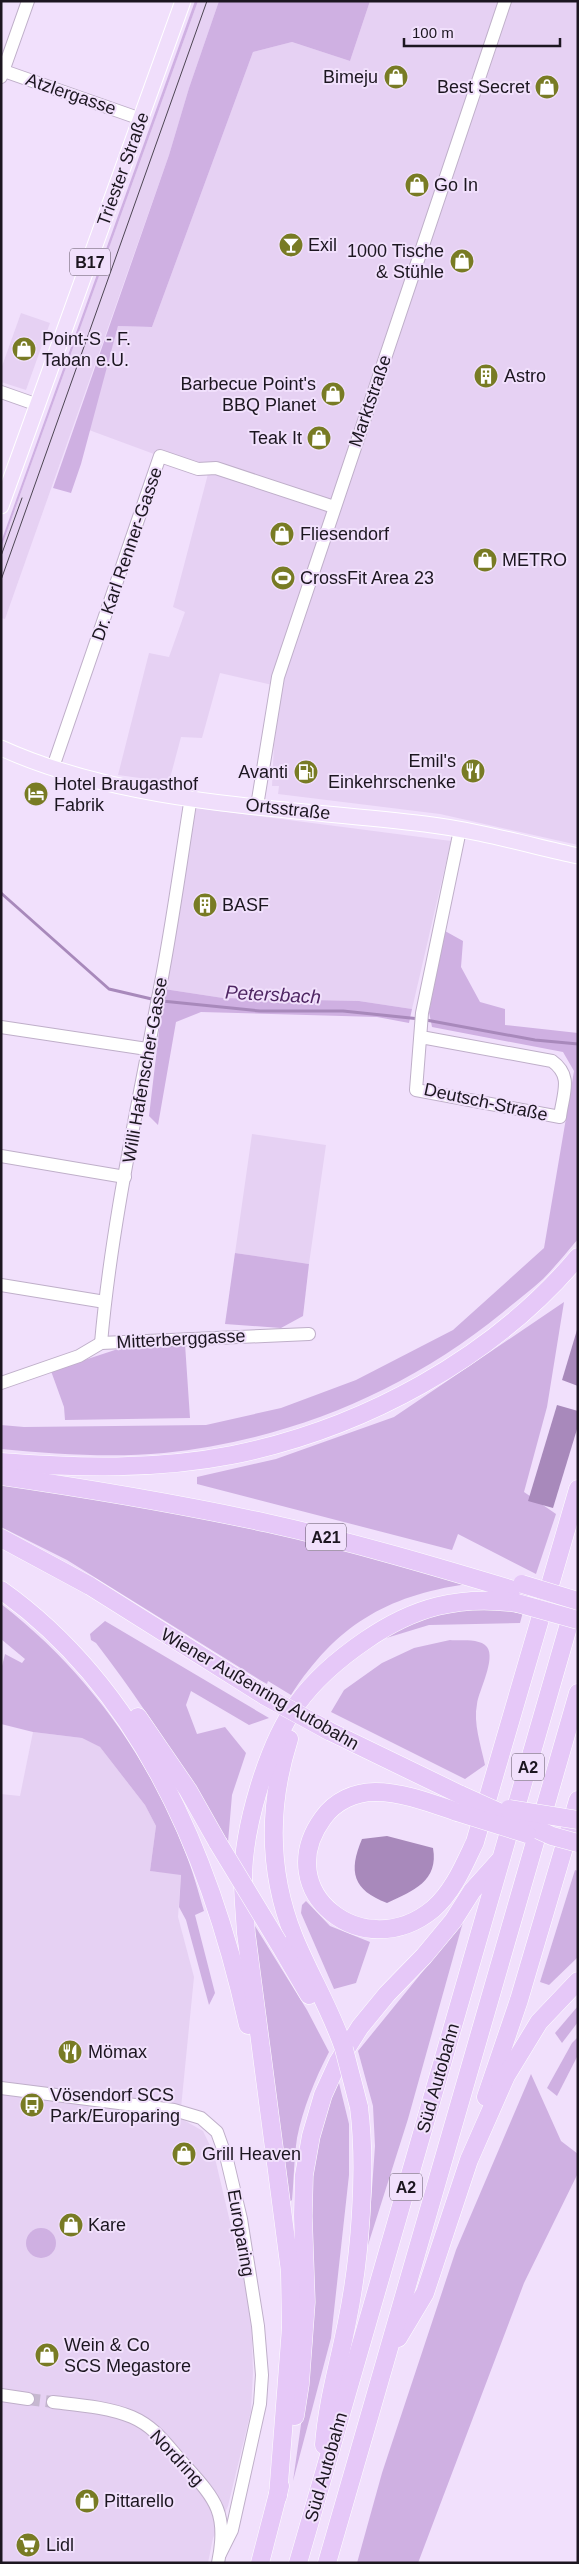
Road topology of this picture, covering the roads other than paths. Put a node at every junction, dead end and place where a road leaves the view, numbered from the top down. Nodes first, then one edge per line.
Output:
1 (28, 1) edge
2 (183, 1) edge
3 (505, 1) edge
4 (2, 72) edge
5 (141, 119) junction
6 (1, 392) edge
7 (38, 405) junction
8 (1, 506) edge
9 (334, 507) junction
10 (1, 748) edge
11 (53, 767) junction
12 (191, 797) junction
13 (257, 806) junction
14 (460, 830) junction
15 (578, 856) edge
16 (1, 1027) edge
17 (421, 1037) junction
18 (147, 1049) junction
19 (1, 1156) edge
20 (125, 1177) junction
21 (578, 1257) edge
22 (1, 1285) edge
23 (105, 1302) junction
24 (309, 1334) dead end
25 (101, 1343) junction
26 (1, 1383) edge
27 (1, 1462) edge
28 (1, 1476) edge
29 (578, 1489) edge
30 (1, 1538) edge
31 (1, 1582) edge
32 (1, 1590) edge
33 (520, 1593) junction
34 (578, 1593) edge
35 (578, 1601) edge
36 (578, 1610) edge
37 (578, 1620) edge
38 (328, 1672) junction
39 (577, 1695) edge
40 (578, 1800) edge
41 (491, 1806) junction
42 (578, 1820) edge
43 (552, 1836) junction
44 (578, 1843) edge
45 (501, 1859) junction
46 (578, 1981) edge
47 (321, 2006) junction
48 (1, 2088) edge
49 (268, 2107) junction
50 (469, 2160) junction
51 (384, 2362) junction
52 (1, 2395) edge
53 (28, 2399) tunnel mouth
54 (54, 2402) tunnel mouth
55 (320, 2484) junction
56 (278, 2496) junction
57 (219, 2558) edge
58 (260, 2563) edge
59 (298, 2563) edge
60 (327, 2563) edge

1 - 4 street
2 - 5 main road, Triester Straße / B17
3 - 9 street, Marktstraße
4 - 5 street, Atzlergasse
5 - 7 main road, Triester Straße / B17
6 - 7 street
7 - 8 main road, Triester Straße / B17
9 - 11 street, Dr. Karl Renner-Gasse
9 - 13 street, Marktstraße
10 - 11 main road, Ortsstraße
11 - 12 main road, Ortsstraße
12 - 13 main road, Ortsstraße
12 - 18 street, Willi Hafenscher-Gasse
13 - 14 main road, Ortsstraße
14 - 15 main road, Ortsstraße
14 - 17 street, Deutsch-Straße
16 - 18 street
17 - 17 street, Deutsch-Straße
18 - 20 street, Willi Hafenscher-Gasse
19 - 20 street
20 - 23 street, Willi Hafenscher-Gasse
21 - 27 highway
22 - 23 street
23 - 25 street, Willi Hafenscher-Gasse
24 - 25 street, Mitterberggasse
25 - 26 street, Mitterberggasse
28 - 33 highway, A21
29 - 43 highway, bridge
30 - 41 highway, Wiener Außenring Autobahn, bridge
31 - 47 highway, bridge
32 - 49 highway
33 - 35 highway, bridge
33 - 36 highway
33 - 37 highway, bridge
33 - 38 highway
34 - 45 highway, Süd Autobahn / A2
38 - 47 highway
38 - 49 highway
39 - 51 highway, Süd Autobahn / A2
40 - 50 highway
41 - 42 highway, bridge
41 - 43 highway, Wiener Außenring Autobahn, bridge
43 - 44 highway, bridge
45 - 55 highway, Süd Autobahn / A2
45 - 56 highway
46 - 50 highway
47 - 55 highway, bridge
48 - 57 street, Europaring
49 - 56 highway
50 - 51 highway
51 - 60 highway, Süd Autobahn / A2
52 - 53 street
54 - 57 street, Nordring
55 - 59 highway, Süd Autobahn / A2
56 - 58 highway

